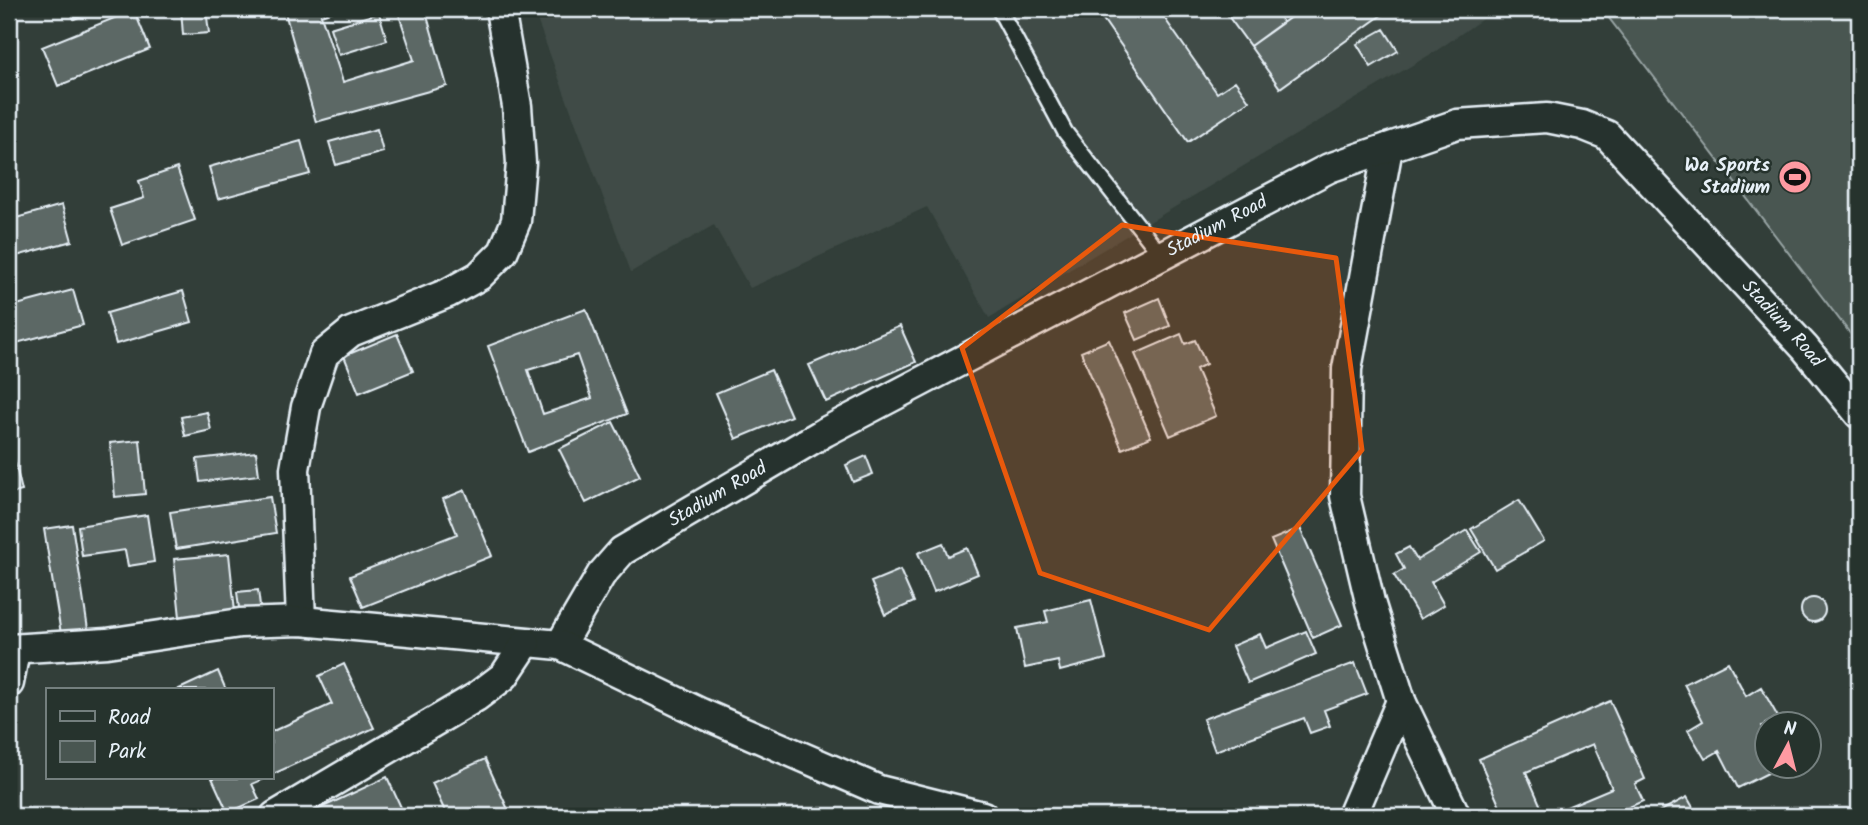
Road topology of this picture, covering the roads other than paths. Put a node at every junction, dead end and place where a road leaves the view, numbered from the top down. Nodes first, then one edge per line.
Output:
1 (500, 9) edge
2 (999, 9) edge
3 (1388, 148) junction
4 (1161, 255) junction
5 (1859, 414) edge
6 (301, 621) junction
7 (526, 643) junction
8 (559, 645) junction
9 (12, 649) edge
10 (9, 683) edge
11 (1401, 701) junction
12 (275, 816) edge
13 (982, 816) edge
14 (1352, 816) edge
15 (1457, 816) edge

1 - 6 street
2 - 4 lane
3 - 4 street, Stadium Road
3 - 5 street, Stadium Road
3 - 11 street
4 - 8 street, Stadium Road
6 - 7 street
6 - 9 street
7 - 8 street
7 - 12 street
8 - 13 street
9 - 10 street
11 - 14 street
11 - 15 street

